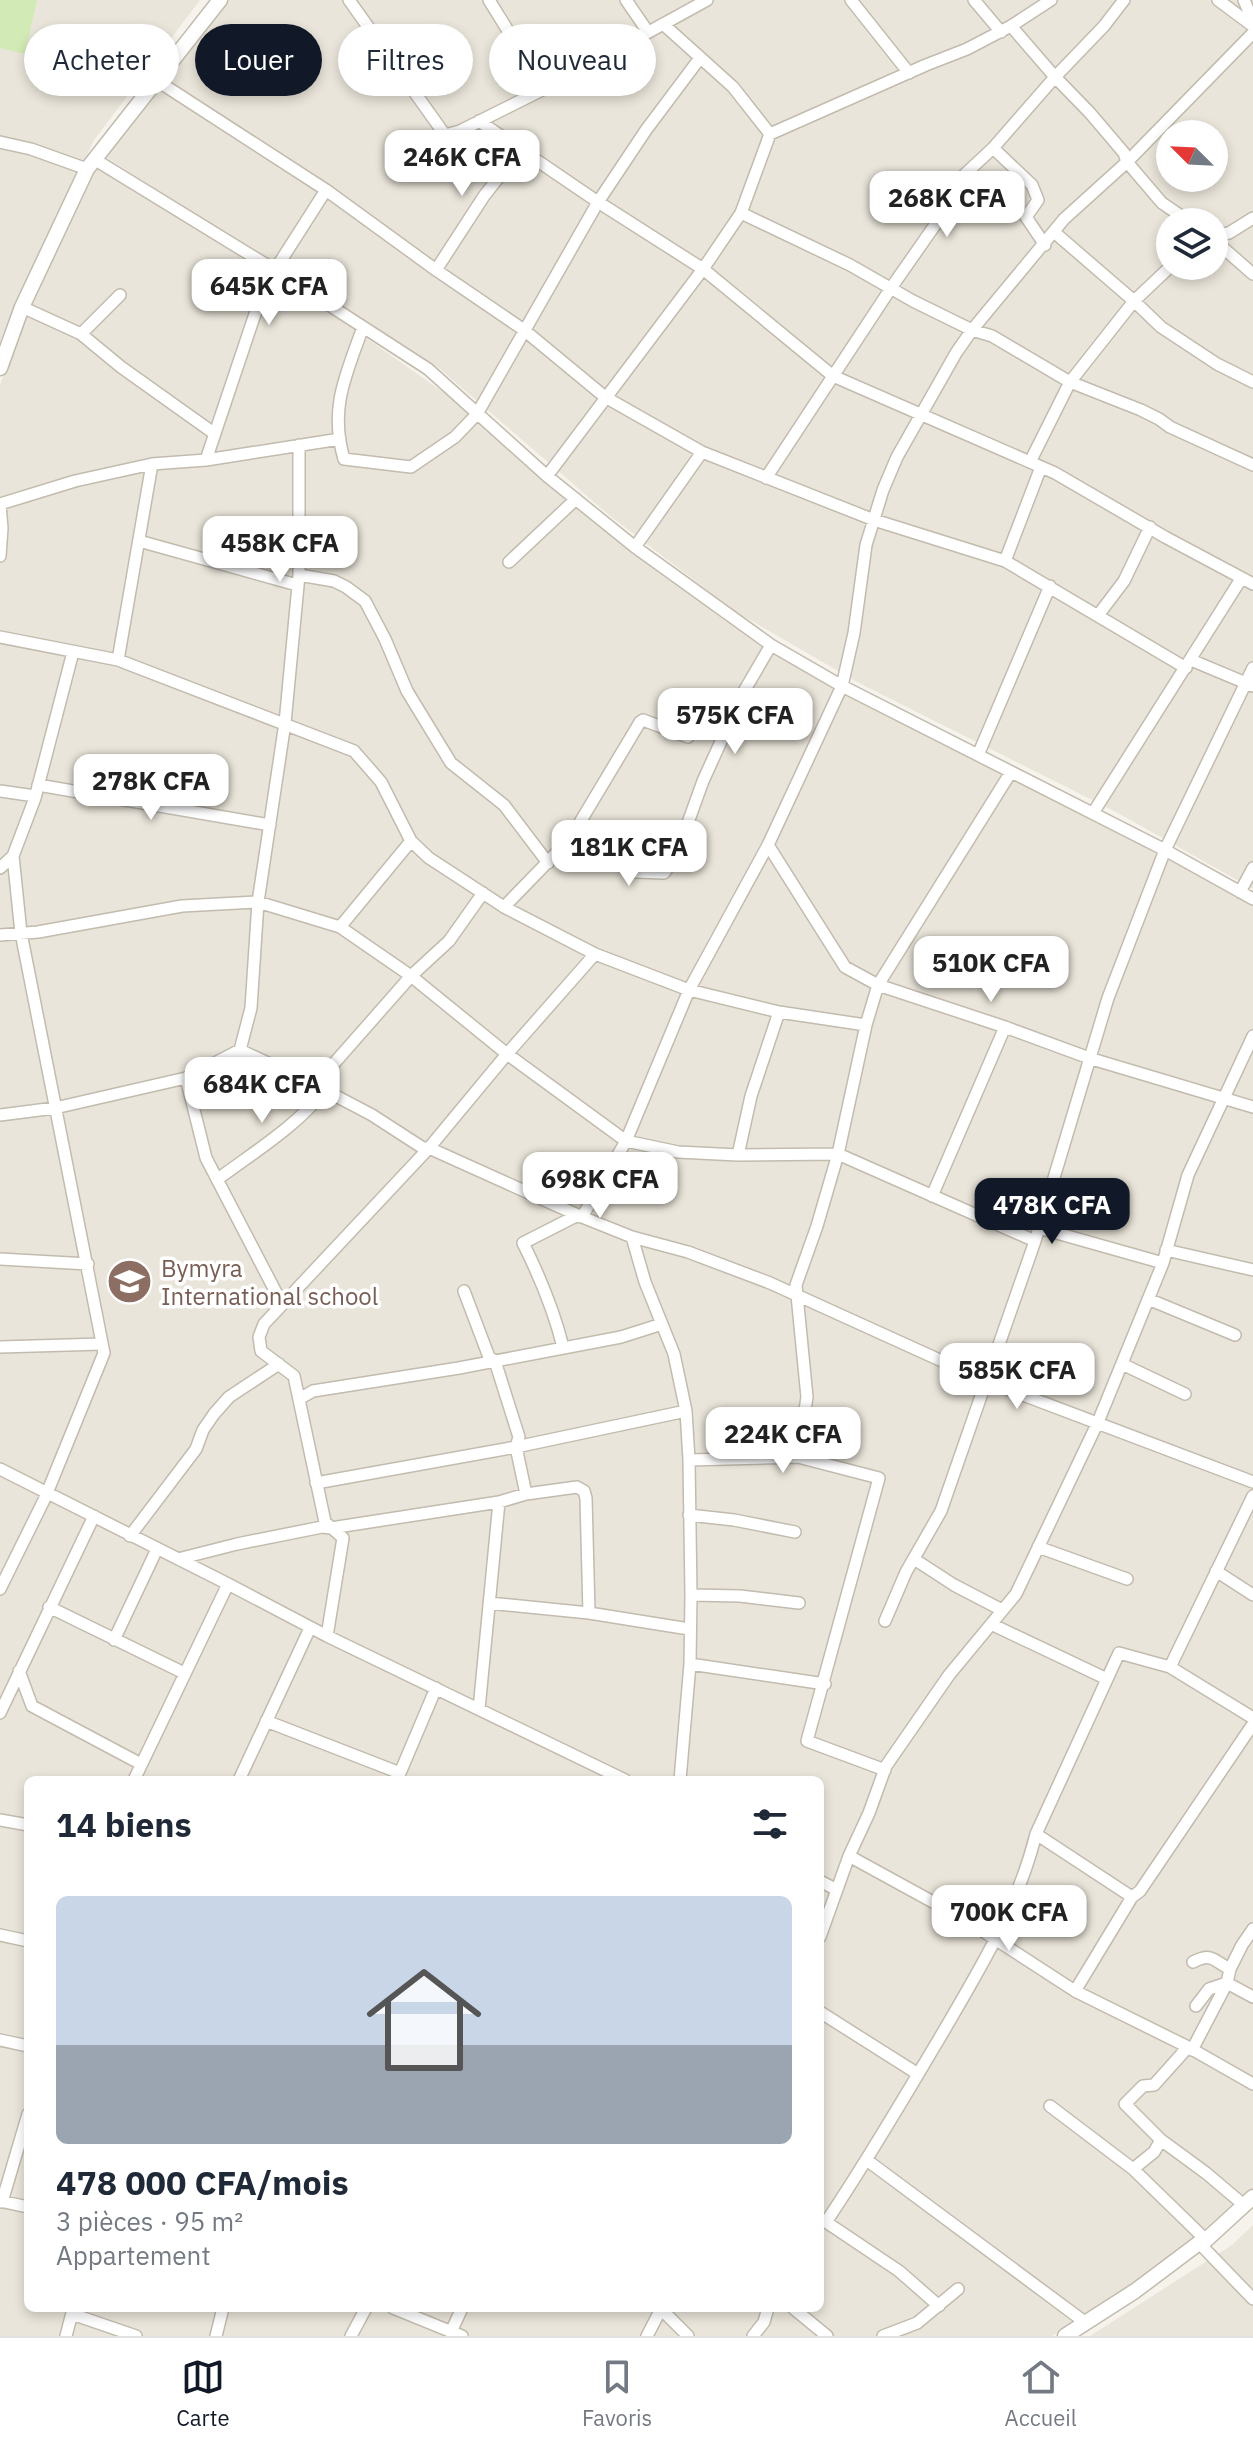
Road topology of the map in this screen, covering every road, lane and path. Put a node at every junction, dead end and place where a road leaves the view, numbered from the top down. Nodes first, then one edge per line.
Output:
1 (220, 0) edge
2 (349, 0) edge
3 (489, 0) edge
4 (626, 0) edge
5 (707, 0) edge
6 (851, 0) edge
7 (974, 0) edge
8 (1051, 0) edge
9 (1124, 0) edge
10 (1218, 0) edge
11 (1244, 0) edge
12 (1253, 23) edge
13 (504, 24) edge
14 (642, 24) edge
15 (663, 24) junction
16 (656, 28) edge
17 (1006, 29) junction
18 (1253, 33) edge
19 (179, 51) edge
20 (700, 58) junction
21 (909, 73) junction
22 (1055, 77) junction
23 (179, 95) edge
24 (143, 96) edge
25 (530, 96) edge
26 (479, 121) junction
27 (770, 134) junction
28 (0, 142) edge
29 (993, 148) junction
30 (521, 149) junction
31 (1127, 162) junction
32 (90, 164) junction
33 (326, 190) junction
34 (598, 202) junction
35 (1169, 208) edge
36 (741, 213) junction
37 (1253, 218) edge
38 (1054, 232) junction
39 (1228, 233) edge
40 (1045, 245) junction
41 (1228, 251) edge
42 (703, 269) junction
43 (275, 270) junction
44 (436, 270) junction
45 (1253, 274) edge
46 (1156, 280) edge
47 (891, 288) junction
48 (120, 295) dead end
49 (1134, 301) junction
50 (22, 307) junction
51 (363, 327) junction
52 (524, 330) junction
53 (972, 330) junction
54 (81, 334) junction
55 (0, 368) edge
56 (833, 376) junction
57 (1070, 382) junction
58 (1253, 382) edge
59 (605, 397) junction
60 (477, 414) junction
61 (921, 415) junction
62 (215, 434) junction
63 (340, 439) junction
64 (299, 445) junction
65 (702, 452) junction
66 (206, 460) junction
67 (152, 464) junction
68 (1036, 465) junction
69 (1253, 465) edge
70 (547, 476) junction
71 (766, 478) junction
72 (576, 499) junction
73 (0, 504) edge
74 (874, 520) junction
75 (1150, 527) junction
76 (139, 541) junction
77 (635, 547) junction
78 (0, 556) edge
79 (1005, 561) junction
80 (509, 562) dead end
81 (1241, 579) junction
82 (298, 580) junction
83 (1253, 584) edge
84 (1050, 586) junction
85 (1099, 614) junction
86 (0, 637) edge
87 (771, 645) junction
88 (73, 652) junction
89 (118, 660) junction
90 (1189, 664) junction
91 (1253, 668) edge
92 (1250, 684) edge
93 (842, 686) junction
94 (285, 723) junction
95 (688, 737) dead end
96 (978, 755) junction
97 (1011, 772) junction
98 (0, 791) edge
99 (37, 791) junction
100 (1093, 813) junction
101 (270, 825) junction
102 (570, 839) junction
103 (411, 841) junction
104 (768, 845) junction
105 (1165, 850) junction
106 (13, 856) junction
107 (548, 863) junction
108 (0, 868) edge
109 (1253, 868) edge
110 (1240, 892) junction
111 (483, 893) junction
112 (1253, 899) edge
113 (258, 902) junction
114 (504, 907) junction
115 (340, 927) junction
116 (21, 933) junction
117 (0, 935) edge
118 (595, 954) junction
119 (411, 976) junction
120 (878, 985) junction
121 (689, 990) junction
122 (779, 1012) junction
123 (866, 1025) junction
124 (1005, 1027) junction
125 (1253, 1036) edge
126 (240, 1050) junction
127 (507, 1054) junction
128 (1092, 1059) junction
129 (186, 1078) junction
130 (320, 1088) junction
131 (1224, 1097) junction
132 (1253, 1107) edge
133 (55, 1108) junction
134 (0, 1115) edge
135 (626, 1141) junction
136 (429, 1148) junction
137 (838, 1154) junction
138 (738, 1155) junction
139 (218, 1179) junction
140 (932, 1196) junction
141 (582, 1217) junction
142 (1039, 1228) junction
143 (632, 1237) junction
144 (1035, 1241) junction
145 (1166, 1250) junction
146 (0, 1259) edge
147 (1163, 1263) junction
148 (88, 1264) junction
149 (1253, 1270) edge
150 (464, 1291) dead end
151 (798, 1296) junction
152 (1148, 1299) junction
153 (282, 1304) junction
154 (662, 1324) junction
155 (1235, 1335) dead end
156 (102, 1344) junction
157 (0, 1347) edge
158 (563, 1347) junction
159 (495, 1361) junction
160 (279, 1364) junction
161 (1122, 1364) junction
162 (986, 1381) junction
163 (1185, 1394) dead end
164 (299, 1399) junction
165 (686, 1411) junction
166 (1098, 1422) junction
167 (516, 1447) junction
168 (798, 1457) junction
169 (689, 1460) junction
170 (0, 1469) edge
171 (1253, 1482) edge
172 (316, 1483) junction
173 (47, 1493) junction
174 (526, 1494) junction
175 (1253, 1496) edge
176 (499, 1502) junction
177 (689, 1515) junction
178 (94, 1516) junction
179 (331, 1528) junction
180 (795, 1532) dead end
181 (130, 1536) junction
182 (1038, 1547) junction
183 (157, 1549) junction
184 (178, 1559) junction
185 (914, 1559) junction
186 (1216, 1571) junction
187 (1127, 1579) dead end
188 (228, 1584) junction
189 (0, 1589) edge
190 (691, 1595) junction
191 (1253, 1595) edge
192 (489, 1603) junction
193 (799, 1603) dead end
194 (49, 1607) junction
195 (1002, 1610) junction
196 (589, 1613) junction
197 (885, 1621) dead end
198 (991, 1624) junction
199 (310, 1628) junction
200 (689, 1629) junction
201 (327, 1636) junction
202 (114, 1640) junction
203 (690, 1664) junction
204 (1170, 1667) junction
205 (19, 1671) junction
206 (184, 1673) junction
207 (1107, 1679) junction
208 (825, 1684) junction
209 (436, 1688) junction
210 (479, 1709) junction
211 (0, 1713) edge
212 (1253, 1718) edge
213 (266, 1721) junction
214 (1253, 1724) edge
215 (141, 1764) junction
216 (885, 1770) junction
217 (136, 1776) edge
218 (241, 1776) edge
219 (617, 1776) edge
220 (680, 1776) edge
221 (0, 1820) edge
222 (24, 1824) edge
223 (1036, 1834) junction
224 (849, 1856) junction
225 (824, 1883) edge
226 (837, 1890) junction
227 (1132, 1897) junction
228 (824, 1926) edge
229 (1253, 1929) edge
230 (0, 1935) edge
231 (997, 1939) junction
232 (24, 1940) edge
233 (1193, 1962) dead end
234 (1230, 1969) junction
235 (1227, 1983) junction
236 (1075, 1991) junction
237 (1253, 1997) edge
238 (1196, 2006) dead end
239 (824, 2015) edge
240 (0, 2040) edge
241 (24, 2045) edge
242 (1190, 2048) junction
243 (918, 2074) junction
244 (1253, 2084) edge
245 (1050, 2106) dead end
246 (24, 2127) edge
247 (1161, 2140) junction
248 (868, 2161) junction
249 (1133, 2169) junction
250 (1249, 2201) edge
251 (1, 2202) edge
252 (24, 2206) edge
253 (824, 2221) edge
254 (824, 2225) edge
255 (1202, 2242) junction
256 (958, 2289) dead end
257 (1253, 2299) edge
258 (939, 2306) junction
259 (72, 2312) edge
260 (75, 2312) edge
261 (222, 2312) edge
262 (364, 2312) edge
263 (403, 2312) edge
264 (461, 2312) edge
265 (658, 2312) edge
266 (664, 2312) edge
267 (767, 2312) edge
268 (798, 2312) edge
269 (1086, 2323) junction
270 (456, 2334) edge
271 (66, 2336) edge
272 (136, 2336) edge
273 (216, 2336) edge
274 (351, 2336) edge
275 (647, 2336) edge
276 (688, 2336) edge
277 (753, 2336) edge
278 (827, 2336) edge
279 (883, 2336) edge
280 (1065, 2336) edge

1 - 19 street
2 - 26 street
3 - 13 street
4 - 14 street
5 - 15 street
6 - 21 street
7 - 17 street
8 - 17 street
9 - 22 street
10 - 12 street
11 - 12 street
15 - 16 street
15 - 20 street
17 - 21 street
17 - 22 street
18 - 31 street
20 - 27 street
20 - 34 street
21 - 27 street
22 - 29 street
22 - 31 street
23 - 33 street
24 - 32 street
25 - 26 street
26 - 30 street
27 - 36 street
28 - 32 street
29 - 40 street
29 - 47 street
30 - 34 street
30 - 44 street
31 - 35 street
31 - 38 street
32 - 43 street
32 - 50 street
33 - 43 street
33 - 44 street
34 - 42 street
34 - 52 street
36 - 42 street
36 - 47 street
37 - 39 street
38 - 40 street
38 - 49 street
40 - 53 street
41 - 45 street
42 - 56 street
42 - 59 street
43 - 51 street
43 - 62 street
44 - 52 street
46 - 49 street
47 - 53 street
47 - 56 street
48 - 54 street
49 - 57 street
49 - 58 street
50 - 54 street
50 - 55 street
51 - 60 street
51 - 63 street
52 - 59 street
52 - 60 street
53 - 57 street
53 - 61 street
54 - 62 street
56 - 61 street
56 - 71 street
57 - 68 street
57 - 69 street
59 - 65 street
59 - 70 street
60 - 63 street
60 - 70 street
61 - 68 street
61 - 74 street
62 - 66 street
63 - 64 street
64 - 66 street
64 - 82 street
65 - 71 street
65 - 77 street
66 - 67 street
67 - 73 street
67 - 76 street
68 - 75 street
68 - 79 street
70 - 72 street
71 - 74 street
72 - 77 street
72 - 80 street
73 - 78 street
74 - 79 street
74 - 93 street
75 - 81 street
75 - 85 street
76 - 82 street
76 - 89 street
77 - 87 street
79 - 84 street
81 - 83 street
81 - 90 street
82 - 94 street
82 - 107 street
84 - 85 street
84 - 96 street
85 - 90 street
86 - 88 street
87 - 93 street
87 - 102 street
88 - 89 street
88 - 99 street
89 - 94 street
90 - 92 street
90 - 100 street
91 - 92 street
92 - 105 street
93 - 96 street
93 - 104 street
94 - 101 street
94 - 103 street
95 - 102 street
96 - 97 street
97 - 100 street
97 - 120 street
98 - 99 street
99 - 101 street
99 - 106 street
100 - 105 street
101 - 113 street
102 - 107 street
103 - 111 street
103 - 115 street
104 - 120 street
104 - 121 street
105 - 110 street
105 - 128 street
106 - 108 street
106 - 116 street
107 - 114 street
109 - 110 street
110 - 112 street
111 - 114 street
111 - 119 street
113 - 115 street
113 - 116 street
113 - 126 street
114 - 118 street
115 - 119 street
116 - 117 street
116 - 133 street
118 - 121 street
118 - 127 street
119 - 127 street
119 - 130 street
120 - 123 street
120 - 124 street
121 - 122 street
121 - 135 street
122 - 123 street
122 - 138 street
123 - 137 street
124 - 128 street
124 - 140 street
125 - 131 street
126 - 129 street
126 - 130 street
127 - 135 street
127 - 136 street
128 - 131 street
128 - 142 street
129 - 133 street
129 - 139 street
130 - 136 street
130 - 139 street
131 - 132 street
131 - 145 street
133 - 134 street
133 - 148 street
135 - 138 street
135 - 141 street
136 - 141 street
136 - 153 street
137 - 138 street
137 - 140 street
137 - 151 street
139 - 153 street
140 - 144 street
141 - 143 street
141 - 158 street
142 - 144 street
142 - 147 street
143 - 151 street
143 - 154 street
144 - 162 street
145 - 147 street
145 - 149 street
146 - 148 street
147 - 152 street
148 - 156 street
150 - 159 street
151 - 162 street
151 - 168 street
152 - 155 street
152 - 161 street
153 - 160 street
154 - 158 street
154 - 165 street
156 - 157 street
156 - 173 street
158 - 159 street
159 - 164 street
159 - 167 street
160 - 164 street
160 - 181 street
161 - 163 street
161 - 166 street
162 - 166 street
162 - 185 street
164 - 172 street
165 - 167 street
165 - 169 street
166 - 171 street
166 - 182 street
167 - 172 street
167 - 174 street
168 - 169 street
168 - 208 street
169 - 177 street
170 - 173 street
172 - 179 street
173 - 178 street
173 - 189 street
174 - 176 street
174 - 196 street
175 - 186 street
176 - 179 street
176 - 192 street
177 - 180 street
177 - 190 street
178 - 181 street
178 - 194 street
179 - 184 street
179 - 201 street
181 - 183 street
182 - 187 street
182 - 195 street
183 - 184 street
183 - 202 street
184 - 188 street
185 - 195 street
185 - 197 street
186 - 191 street
186 - 204 street
188 - 199 street
188 - 206 street
190 - 193 street
190 - 200 street
192 - 196 street
192 - 210 street
194 - 202 street
194 - 205 street
195 - 198 street
196 - 200 street
198 - 207 street
198 - 216 street
199 - 201 street
199 - 213 street
200 - 203 street
201 - 209 street
202 - 206 street
203 - 208 street
203 - 220 street
204 - 207 street
204 - 212 street
205 - 211 street
205 - 215 street
206 - 215 street
207 - 223 street
208 - 216 street
209 - 210 street
209 - 213 street
210 - 219 street
213 - 218 street
214 - 227 street
215 - 217 street
216 - 224 street
221 - 222 street
223 - 227 street
223 - 231 street
224 - 226 street
224 - 231 street
225 - 226 street
226 - 228 street
227 - 236 street
229 - 234 street
230 - 232 street
231 - 236 street
231 - 243 street
233 - 234 street
234 - 235 street
235 - 237 street
235 - 238 street
235 - 242 street
236 - 242 street
239 - 243 street
240 - 241 street
242 - 244 street
242 - 247 street
243 - 248 street
245 - 249 street
246 - 251 street
247 - 249 street
247 - 250 street
248 - 253 street
248 - 269 street
249 - 255 street
250 - 255 street
251 - 252 street
254 - 258 street
255 - 257 street
255 - 269 street
256 - 258 street
258 - 279 street
259 - 271 street
260 - 272 street
261 - 273 street
262 - 274 street
263 - 270 street
264 - 270 street
265 - 275 street
266 - 276 street
267 - 277 street
268 - 278 street
269 - 280 street

